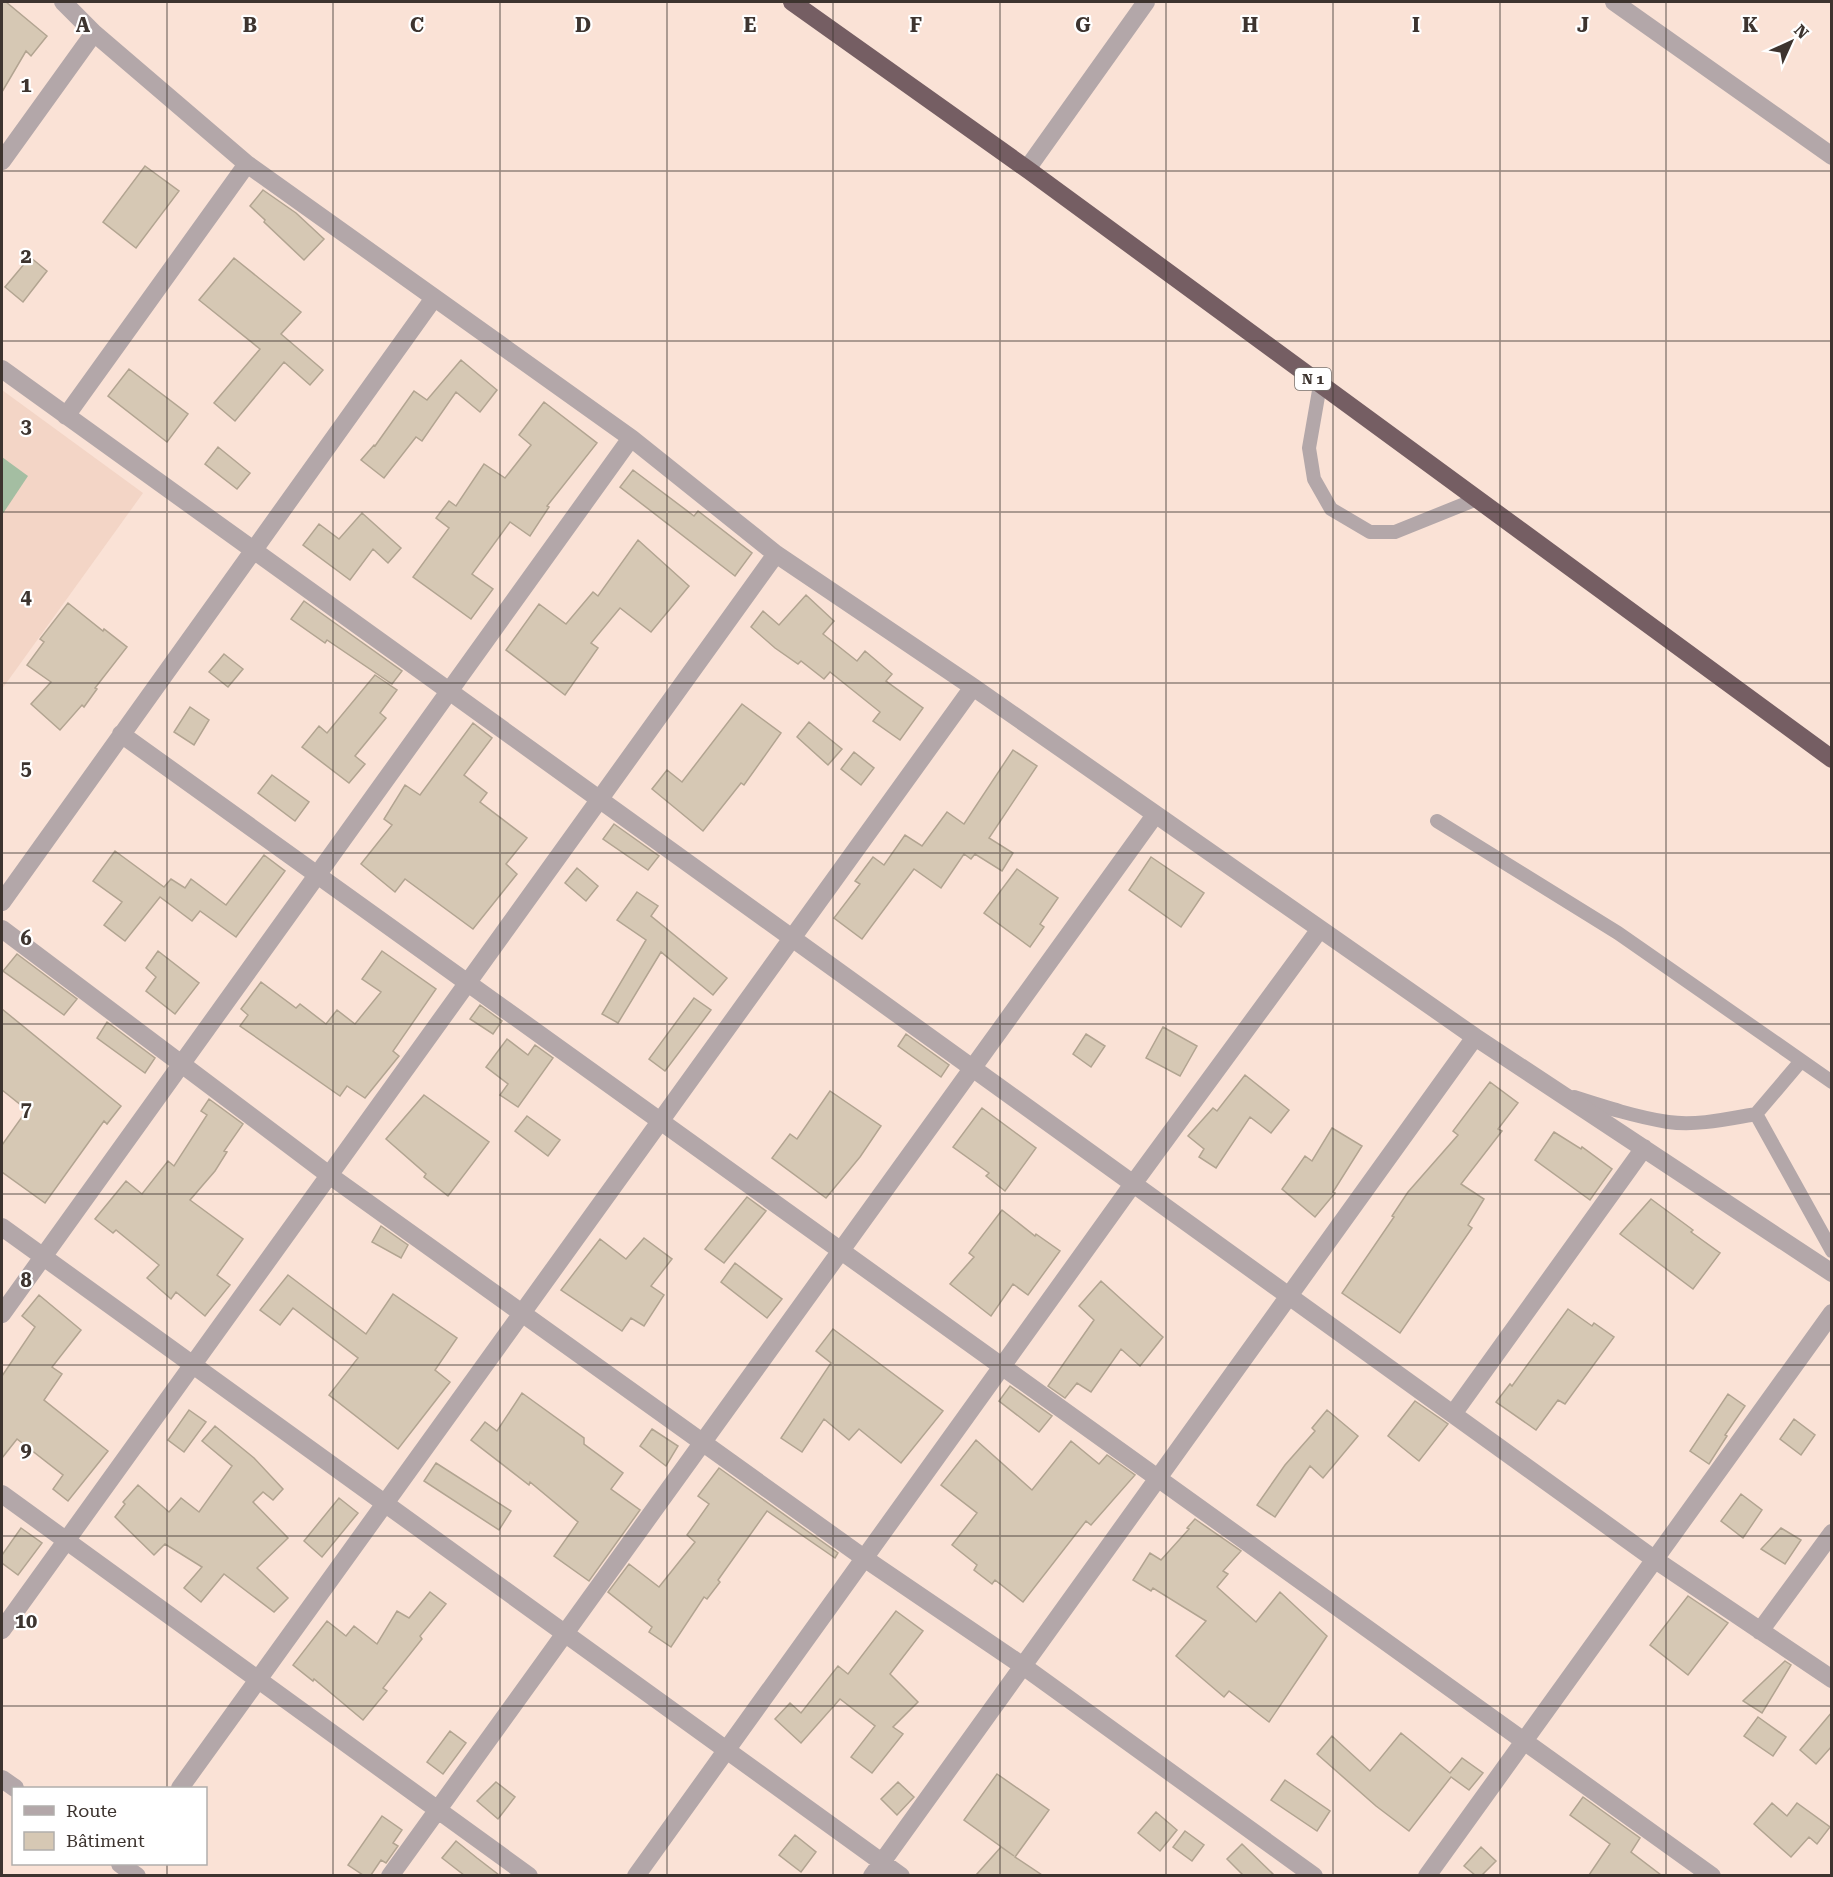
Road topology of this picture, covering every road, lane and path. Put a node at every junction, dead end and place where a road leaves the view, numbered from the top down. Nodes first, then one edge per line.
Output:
1 (63, 2) edge
2 (792, 2) edge
3 (1146, 2) edge
4 (1614, 2) edge
5 (93, 33) junction
6 (1832, 156) edge
7 (2, 161) edge
8 (247, 164) junction
9 (1027, 169) junction
10 (434, 298) junction
11 (2, 369) edge
12 (1320, 385) junction
13 (66, 416) junction
14 (631, 438) junction
15 (1477, 499) junction
16 (253, 550) junction
17 (776, 554) junction
18 (973, 687) junction
19 (449, 691) junction
20 (122, 734) junction
21 (1832, 759) edge
22 (599, 799) junction
23 (1155, 815) junction
24 (1437, 821) dead end
25 (318, 875) junction
26 (2, 902) edge
27 (2, 929) edge
28 (1320, 929) junction
29 (792, 938) junction
30 (468, 983) junction
31 (1475, 1037) junction
32 (1801, 1061) junction
33 (180, 1064) junction
34 (973, 1068) junction
35 (1832, 1082) edge
36 (1560, 1093) junction
37 (1756, 1114) junction
38 (662, 1122) junction
39 (1644, 1148) junction
40 (329, 1175) junction
41 (1133, 1184) junction
42 (2, 1227) edge
43 (842, 1251) junction
44 (1832, 1251) edge
45 (42, 1257) junction
46 (1832, 1273) edge
47 (1289, 1296) junction
48 (522, 1313) junction
49 (1832, 1313) edge
50 (2, 1314) edge
51 (193, 1364) junction
52 (1003, 1367) junction
53 (1453, 1414) junction
54 (703, 1443) junction
55 (1159, 1478) junction
56 (2, 1494) edge
57 (386, 1504) junction
58 (1832, 1533) edge
59 (66, 1541) junction
60 (864, 1558) junction
61 (1654, 1559) junction
62 (2, 1630) edge
63 (1760, 1631) junction
64 (565, 1633) junction
65 (1023, 1666) junction
66 (1832, 1679) edge
67 (258, 1680) junction
68 (1525, 1741) junction
69 (726, 1749) junction
70 (181, 1787) edge
71 (438, 1810) junction
72 (877, 1869) edge
73 (390, 1875) edge
74 (529, 1875) edge
75 (636, 1875) edge
76 (901, 1875) edge
77 (1314, 1875) edge
78 (1427, 1875) edge
79 (1712, 1875) edge

1 - 5 street
2 - 9 highway, N 1
3 - 9 street
4 - 6 street
5 - 7 street
5 - 8 street
8 - 10 street
8 - 13 street
9 - 12 highway, N 1
10 - 14 street
10 - 16 street
11 - 13 street
12 - 15 highway, N 1
12 - 15 lane
13 - 16 street
14 - 17 street
14 - 19 street
15 - 21 highway, N 1
16 - 19 street
16 - 20 street
17 - 18 street
17 - 22 street
18 - 23 street
18 - 29 street
19 - 22 street
19 - 25 street
20 - 25 street
20 - 26 street
22 - 29 street
22 - 30 street
23 - 28 street
23 - 34 street
24 - 32 lane
25 - 30 street
25 - 33 street
27 - 33 street
28 - 31 street
28 - 41 street
29 - 34 street
29 - 38 street
30 - 38 street
30 - 40 street
31 - 36 street
31 - 47 street
32 - 35 lane
32 - 37 lane
33 - 40 street
33 - 45 street
34 - 41 street
34 - 43 street
36 - 37 lane
36 - 39 street
37 - 44 lane
38 - 43 street
38 - 48 street
39 - 46 street
39 - 53 street
40 - 48 street
40 - 51 street
41 - 47 street
41 - 52 street
42 - 45 street
43 - 52 street
43 - 54 street
45 - 50 street
45 - 51 street
47 - 53 street
47 - 55 street
48 - 54 street
48 - 57 street
49 - 61 street
51 - 57 street
51 - 59 street
52 - 55 street
52 - 60 street
53 - 61 street
54 - 60 street
54 - 64 street
55 - 65 street
55 - 68 street
56 - 59 street
57 - 64 street
57 - 67 street
58 - 63 street
59 - 62 street
59 - 67 street
60 - 65 street
60 - 69 street
61 - 63 street
61 - 68 street
63 - 66 street
64 - 69 street
64 - 71 street
65 - 72 street
65 - 77 street
67 - 70 street
67 - 71 street
68 - 78 street
68 - 79 street
69 - 72 street
69 - 75 street
71 - 73 street
71 - 74 street
72 - 76 street

